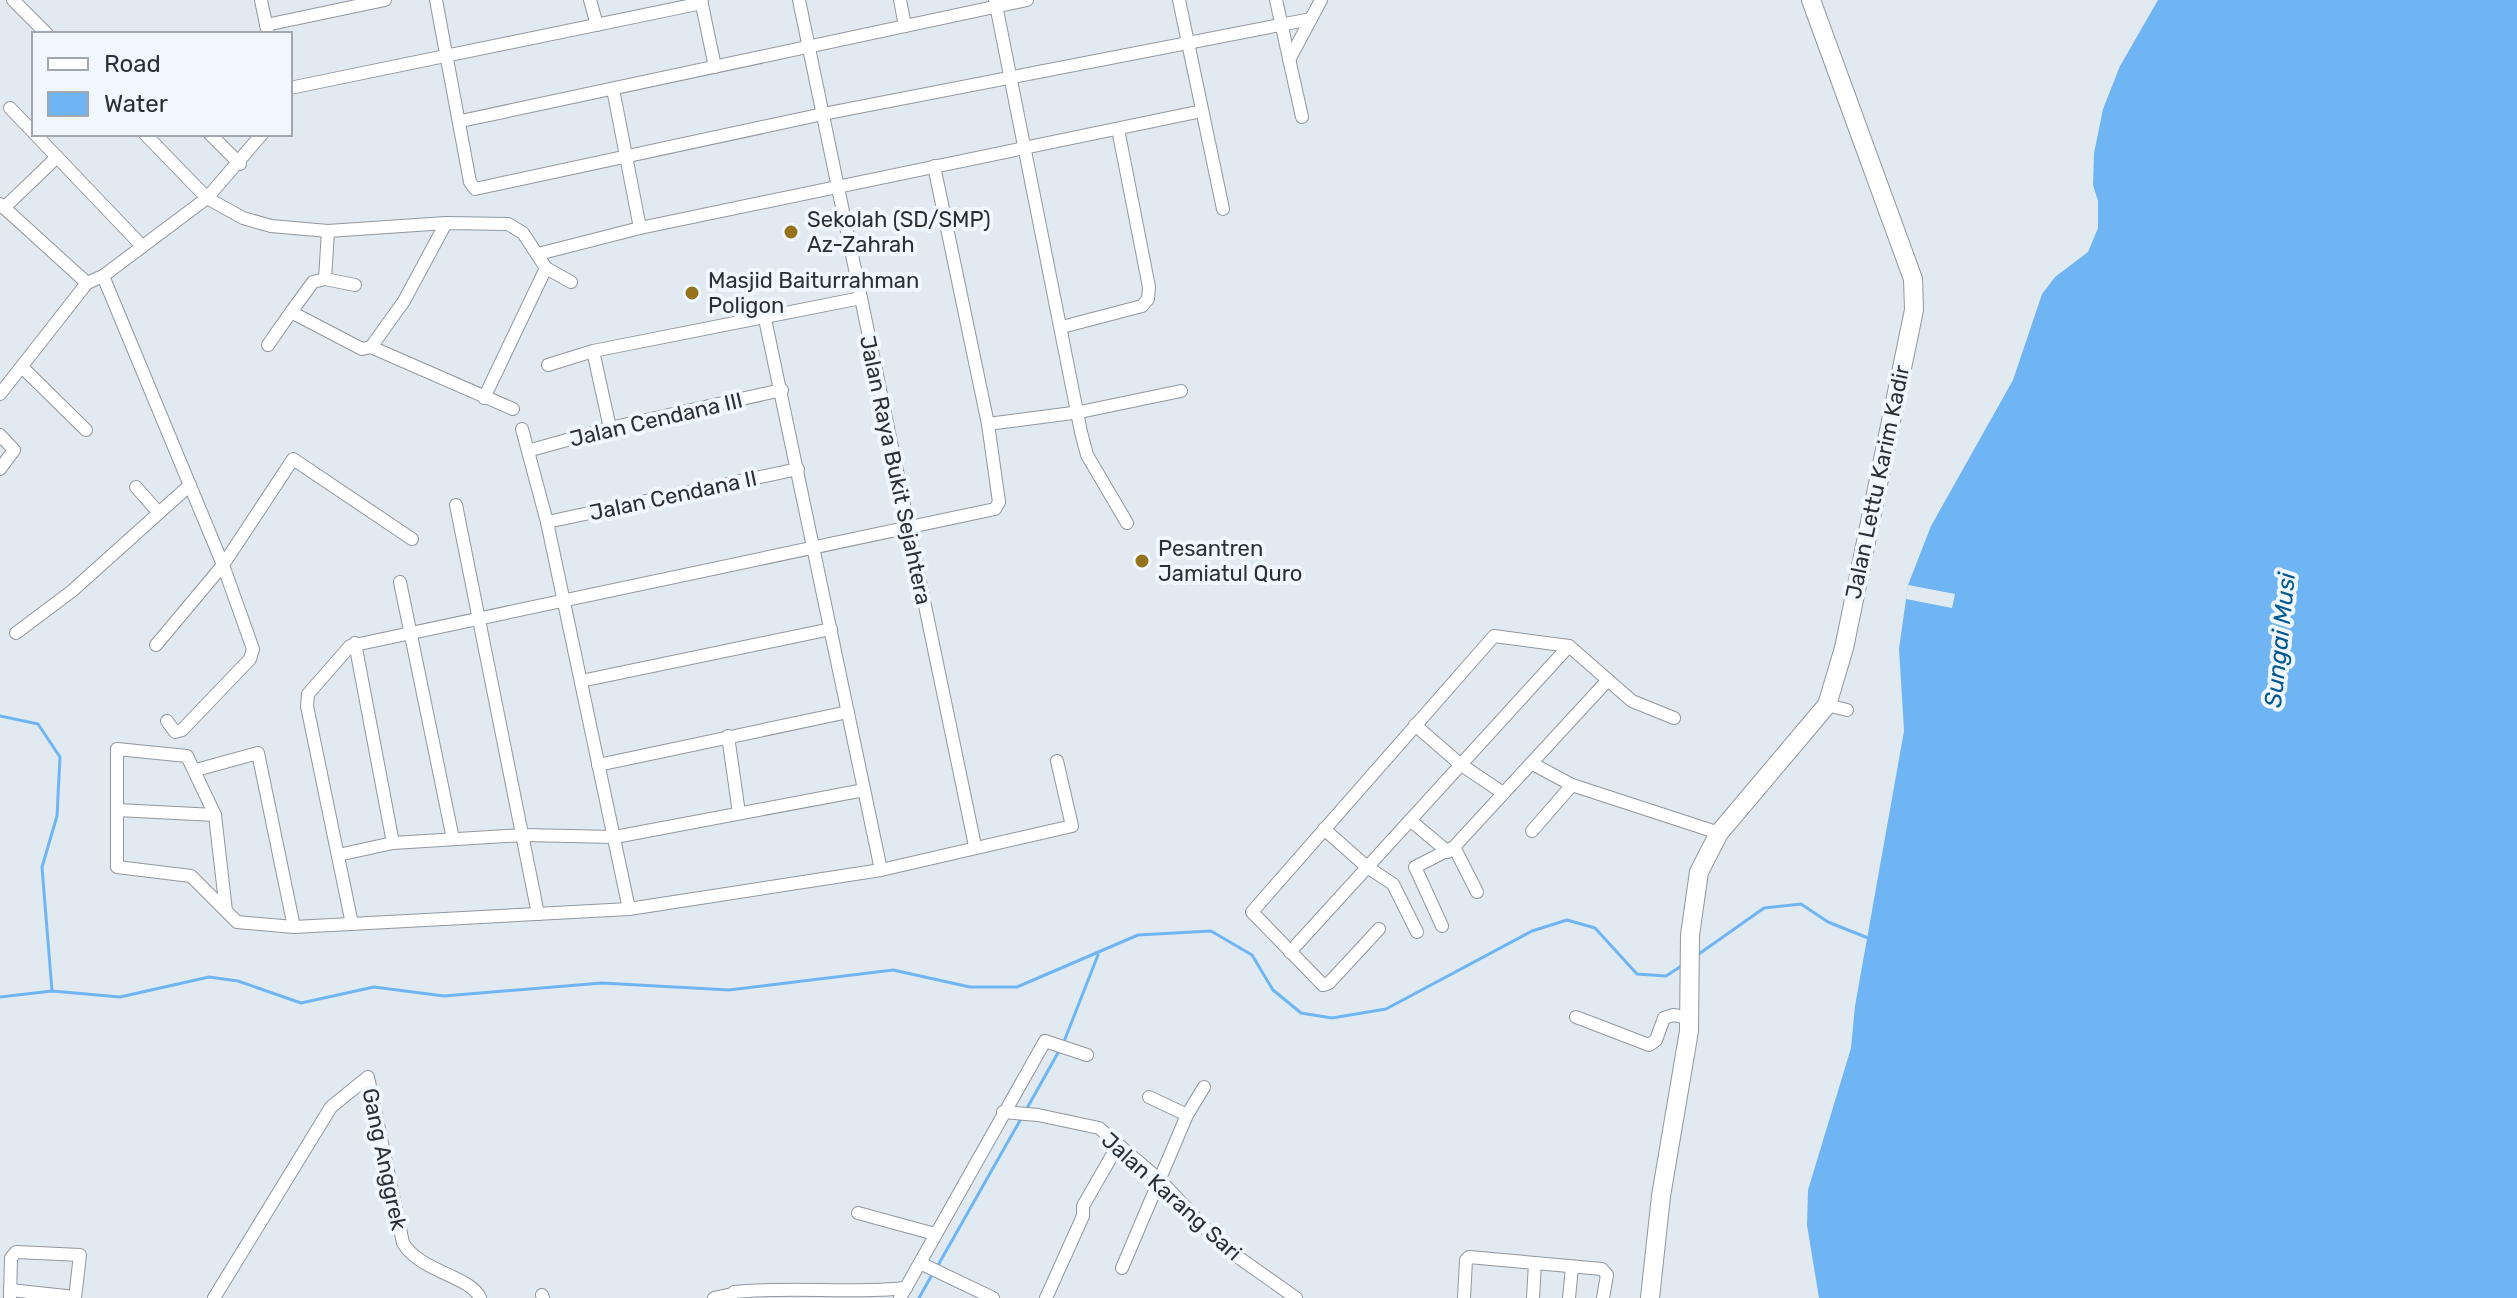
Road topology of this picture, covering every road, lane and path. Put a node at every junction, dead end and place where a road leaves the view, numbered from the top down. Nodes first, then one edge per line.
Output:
1 (13, 0) edge
2 (261, 0) edge
3 (385, 0) edge
4 (436, 0) edge
5 (590, 0) edge
6 (799, 0) edge
7 (900, 0) edge
8 (1027, 0) edge
9 (1179, 0) edge
10 (1276, 0) edge
11 (1321, 0) edge
12 (1811, 0) edge
13 (701, 2) edge
14 (996, 3) edge
15 (1311, 19) junction
16 (597, 25) junction
17 (905, 26) junction
18 (1282, 26) junction
19 (267, 29) edge
20 (45, 32) edge
21 (1188, 44) junction
22 (809, 47) junction
23 (448, 56) junction
24 (1289, 60) junction
25 (715, 67) junction
26 (1011, 78) junction
27 (292, 88) edge
28 (613, 89) junction
29 (10, 108) dead end
30 (1202, 111) junction
31 (823, 114) junction
32 (1302, 117) dead end
33 (461, 121) junction
34 (1118, 129) junction
35 (32, 132) edge
36 (36, 136) edge
37 (147, 136) edge
38 (212, 136) edge
39 (261, 136) edge
40 (1025, 148) junction
41 (627, 156) junction
42 (57, 157) junction
43 (240, 164) junction
44 (934, 166) junction
45 (837, 186) junction
46 (207, 198) junction
47 (2, 206) edge
48 (1223, 209) dead end
49 (446, 223) junction
50 (640, 228) junction
51 (328, 231) junction
52 (142, 246) junction
53 (538, 254) junction
54 (546, 268) junction
55 (103, 276) junction
56 (325, 279) junction
57 (571, 282) dead end
58 (87, 283) junction
59 (355, 285) dead end
60 (861, 298) junction
61 (291, 312) junction
62 (765, 319) junction
63 (1062, 327) junction
64 (268, 345) dead end
65 (371, 347) junction
66 (593, 351) junction
67 (548, 365) dead end
68 (22, 367) junction
69 (782, 390) junction
70 (1181, 391) dead end
71 (0, 394) edge
72 (484, 398) junction
73 (513, 409) dead end
74 (1080, 412) junction
75 (988, 424) junction
76 (610, 428) junction
77 (522, 429) dead end
78 (86, 430) dead end
79 (0, 435) edge
80 (531, 450) junction
81 (0, 469) edge
82 (798, 469) junction
83 (190, 485) junction
84 (136, 487) dead end
85 (456, 505) dead end
86 (158, 512) junction
87 (547, 522) junction
88 (1127, 523) dead end
89 (908, 528) junction
90 (412, 539) dead end
91 (814, 548) junction
92 (223, 565) junction
93 (400, 582) dead end
94 (564, 600) junction
95 (480, 617) junction
96 (831, 629) junction
97 (411, 632) junction
98 (16, 633) dead end
99 (355, 643) junction
100 (156, 645) dead end
101 (1569, 646) junction
102 (1608, 680) junction
103 (581, 681) junction
104 (1827, 705) junction
105 (1847, 710) dead end
106 (848, 712) junction
107 (1674, 718) dead end
108 (167, 721) dead end
109 (1415, 725) junction
110 (728, 736) junction
111 (1057, 761) dead end
112 (1531, 763) junction
113 (1460, 764) junction
114 (598, 765) junction
115 (196, 770) junction
116 (1572, 785) junction
117 (864, 790) junction
118 (1503, 793) junction
119 (117, 810) junction
120 (739, 813) junction
121 (215, 815) junction
122 (1410, 820) junction
123 (1324, 829) junction
124 (1532, 831) dead end
125 (1719, 833) junction
126 (523, 835) junction
127 (615, 837) junction
128 (453, 839) junction
129 (393, 843) junction
130 (975, 846) junction
131 (1451, 849) junction
132 (338, 855) junction
133 (1367, 867) junction
134 (881, 870) junction
135 (1477, 892) dead end
136 (629, 909) junction
137 (226, 911) junction
138 (538, 914) junction
139 (352, 924) junction
140 (1442, 926) dead end
141 (294, 927) junction
142 (1379, 929) dead end
143 (1417, 932) dead end
144 (1290, 952) junction
145 (1691, 1009) junction
146 (1576, 1017) dead end
147 (1087, 1055) dead end
148 (1204, 1087) dead end
149 (1149, 1097) dead end
150 (1008, 1113) junction
151 (1187, 1115) junction
152 (1118, 1145) junction
153 (1161, 1181) junction
154 (858, 1213) dead end
155 (935, 1234) junction
156 (1535, 1263) junction
157 (923, 1265) junction
158 (1572, 1267) junction
159 (1122, 1268) dead end
160 (903, 1293) edge
161 (10, 1294) edge
162 (807, 1294) edge
163 (479, 1296) edge
164 (731, 1296) edge
165 (75, 1298) edge
166 (214, 1298) edge
167 (714, 1298) edge
168 (993, 1298) edge
169 (1046, 1298) edge
170 (1296, 1298) edge
171 (1464, 1298) edge
172 (1533, 1298) edge
173 (1569, 1298) edge
174 (1603, 1298) edge
175 (1650, 1298) edge

1 - 20 street
2 - 19 street
3 - 19 street
4 - 23 street
5 - 16 street
6 - 22 street, Jalan Raya Bukit Sejahtera
7 - 17 street
8 - 14 street
9 - 21 street
10 - 18 street
11 - 15 street
12 - 104 street, Jalan Lettu Karim Kadir
13 - 16 street
13 - 25 street
14 - 17 street
14 - 26 street
15 - 18 street
15 - 24 street
16 - 23 street
17 - 22 street
18 - 21 street
18 - 24 street
21 - 26 street
21 - 30 street
22 - 25 street
22 - 31 street, Jalan Raya Bukit Sejahtera
23 - 27 street
23 - 33 street
24 - 32 street
25 - 28 street
26 - 31 street
26 - 40 street
28 - 33 street
28 - 41 street
29 - 35 street
30 - 34 street
30 - 48 street
31 - 41 street
31 - 45 street, Jalan Raya Bukit Sejahtera
33 - 41 street
34 - 40 street
34 - 63 street
36 - 42 street
37 - 46 street
38 - 43 street
39 - 43 street
40 - 44 street
40 - 63 street
41 - 50 street
42 - 47 street
42 - 52 street
43 - 46 street
44 - 45 street
44 - 75 street
45 - 50 street
45 - 60 street, Jalan Raya Bukit Sejahtera
46 - 51 street
46 - 52 street
47 - 58 street
49 - 51 street
49 - 53 street
49 - 65 street
50 - 53 street
51 - 56 street
52 - 55 street
53 - 54 street
54 - 57 street
54 - 72 street
55 - 58 street
55 - 83 street
56 - 59 street
56 - 61 street
58 - 68 street
60 - 62 street
60 - 89 street, Jalan Raya Bukit Sejahtera
61 - 64 street
61 - 65 street
62 - 66 street
62 - 69 street
63 - 74 street
65 - 72 street
66 - 67 street
66 - 76 street
68 - 71 street
68 - 78 street
69 - 76 street, Jalan Cendana III
69 - 82 street
70 - 74 street
72 - 73 street
74 - 75 street
74 - 88 street
75 - 89 street
76 - 80 street, Jalan Cendana III
77 - 80 street
79 - 81 street
80 - 87 street
82 - 87 street, Jalan Cendana II
82 - 91 street
83 - 86 street
83 - 92 street
84 - 86 street
85 - 95 street
86 - 98 street
87 - 94 street
89 - 91 street
89 - 130 street, Jalan Raya Bukit Sejahtera
90 - 92 street
91 - 94 street
91 - 96 street
92 - 100 street
92 - 108 street
93 - 97 street
94 - 95 street
94 - 103 street
95 - 97 street
95 - 126 street
96 - 103 street
96 - 106 street
97 - 99 street
97 - 128 street
99 - 129 street
99 - 132 street
101 - 102 street
101 - 109 street
101 - 113 street
102 - 107 street
102 - 112 street
103 - 114 street
104 - 105 street
104 - 125 street, Jalan Lettu Karim Kadir
106 - 110 street
106 - 117 street
109 - 113 street
109 - 123 street
110 - 114 street
110 - 120 street
111 - 130 street
112 - 116 street
112 - 118 street
113 - 118 street
113 - 122 street
114 - 127 street
115 - 119 street
115 - 121 street
115 - 141 street
116 - 124 street
116 - 125 street
117 - 120 street
117 - 134 street
118 - 131 street
119 - 121 street
119 - 137 street
120 - 127 street
121 - 137 street
122 - 131 street
122 - 133 street
123 - 133 street
123 - 144 street
125 - 145 street, Jalan Lettu Karim Kadir
126 - 127 street
126 - 128 street
126 - 138 street
127 - 136 street
128 - 129 street
129 - 132 street
130 - 134 street
131 - 135 street
131 - 140 street
132 - 139 street
133 - 143 street
133 - 144 street
134 - 136 street
136 - 138 street
137 - 141 street
138 - 139 street
139 - 141 street
142 - 144 street
145 - 146 street
145 - 175 street, Jalan Lettu Karim Kadir
147 - 150 street
148 - 151 street
149 - 151 street
150 - 152 street, Jalan Karang Sari
150 - 155 street
151 - 153 street
152 - 153 street, Jalan Karang Sari
152 - 169 street
153 - 159 street
153 - 170 street, Jalan Karang Sari
154 - 155 street
155 - 157 street
156 - 158 street
156 - 171 street
156 - 172 street
157 - 160 street
157 - 168 street
158 - 173 street
158 - 174 street
160 - 162 street
161 - 165 street
161 - 165 street
162 - 164 street
163 - 166 street, Gang Anggrek
164 - 167 street

